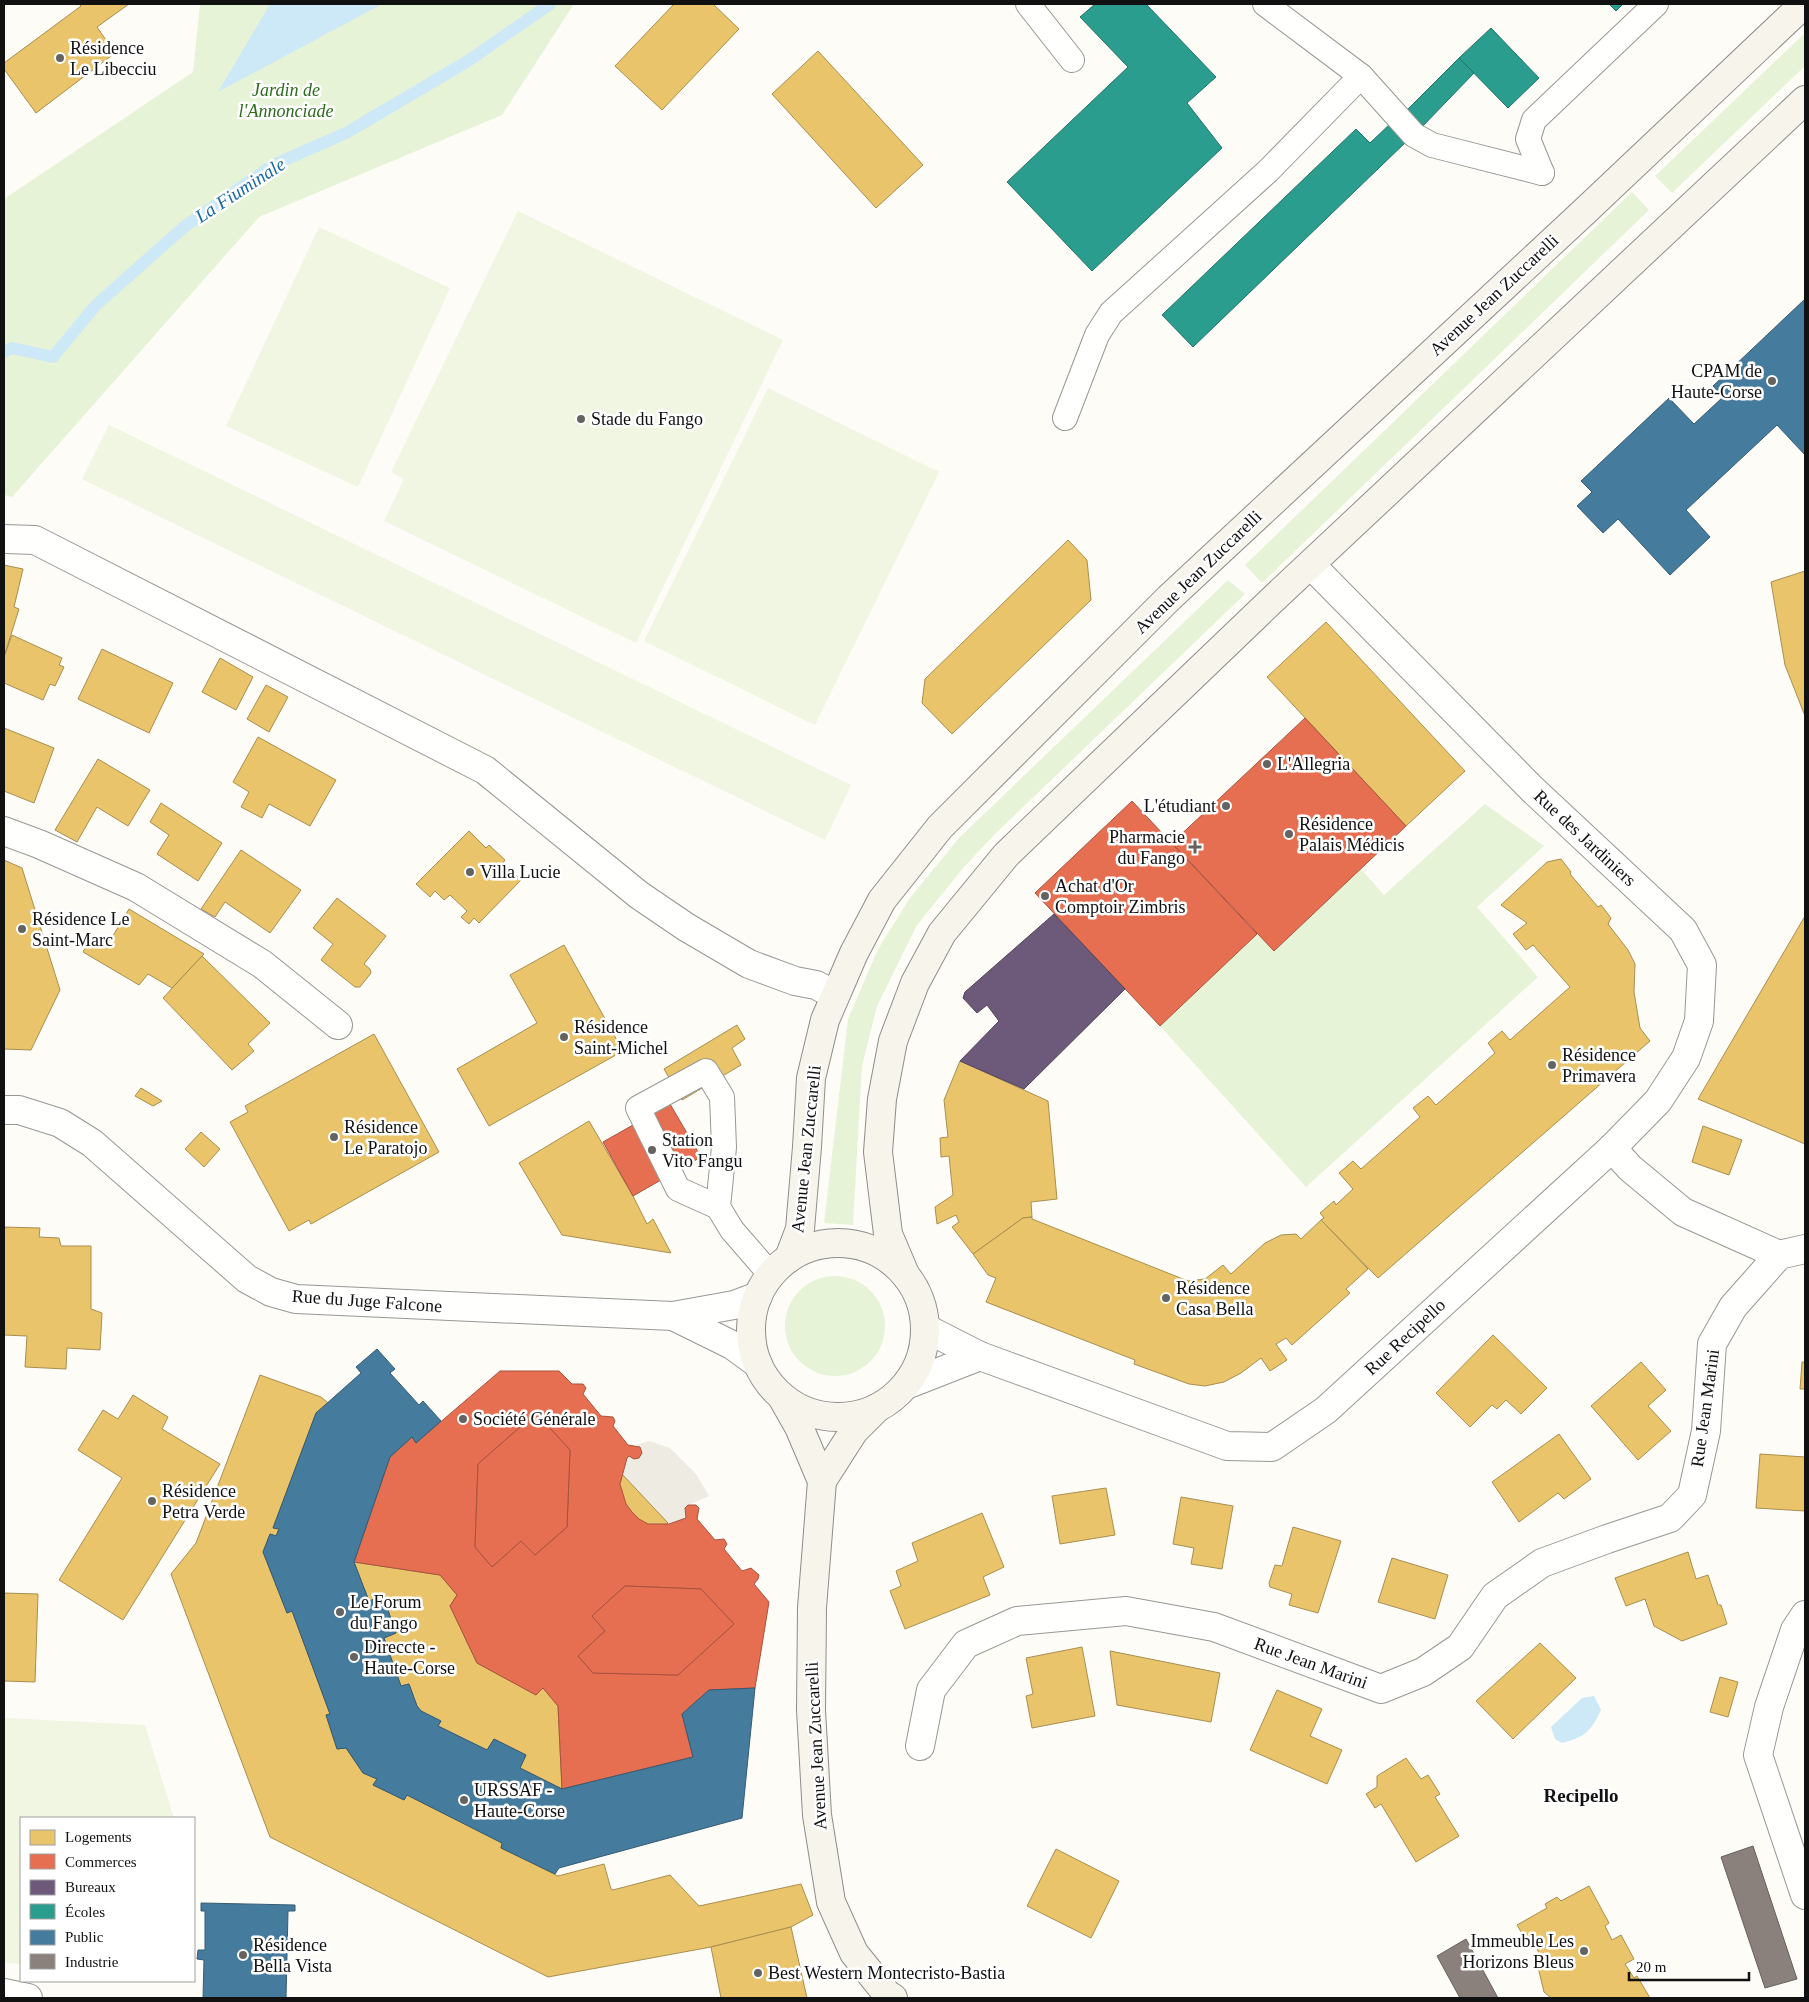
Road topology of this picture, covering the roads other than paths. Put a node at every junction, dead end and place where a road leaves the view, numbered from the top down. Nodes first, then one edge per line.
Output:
1 (1028, 4) edge
2 (1264, 4) edge
3 (1656, 4) edge
4 (1804, 4) edge
5 (1072, 60) dead end
6 (1361, 76) junction
7 (1805, 100) edge
8 (1065, 418) dead end
9 (4, 539) edge
10 (1311, 565) junction
11 (4, 832) edge
12 (835, 995) junction
13 (338, 1025) dead end
14 (4, 1110) edge
15 (1612, 1148) junction
16 (718, 1208) junction
17 (1805, 1249) edge
18 (1779, 1255) junction
19 (905, 1274) junction
20 (773, 1276) junction
21 (673, 1316) junction
22 (925, 1328) junction
23 (980, 1356) junction
24 (758, 1364) junction
25 (906, 1385) junction
26 (782, 1397) junction
27 (880, 1406) junction
28 (822, 1481) junction
29 (1805, 1615) edge
30 (920, 1746) dead end
31 (1805, 1895) edge
32 (4, 1993) edge
33 (890, 1997) edge
34 (28, 1998) edge

1 - 5 lane
2 - 6 lane
3 - 6 lane
4 - 12 main road, Avenue Jean Zuccarelli
6 - 8 lane
7 - 10 main road
9 - 12 street
10 - 15 street, Rue des Jardiniers
10 - 19 main road
11 - 13 street
12 - 20 main road, Avenue Jean Zuccarelli
14 - 21 street, Rue du Juge Falcone
15 - 18 street
15 - 23 street, Rue Recipello
16 - 16 lane
16 - 20 lane
17 - 18 street
18 - 30 street, Rue Jean Marini
19 - 20 main road
19 - 22 main road
20 - 21 street, Rue du Juge Falcone
20 - 24 main road
21 - 24 street, Rue du Juge Falcone
22 - 23 street, Rue Recipello
22 - 25 main road
23 - 25 street
24 - 26 main road
25 - 27 main road
26 - 27 main road
26 - 28 main road, Avenue Jean Zuccarelli
27 - 28 main road, Avenue Jean Zuccarelli
28 - 33 main road, Avenue Jean Zuccarelli
29 - 31 street
32 - 34 street

